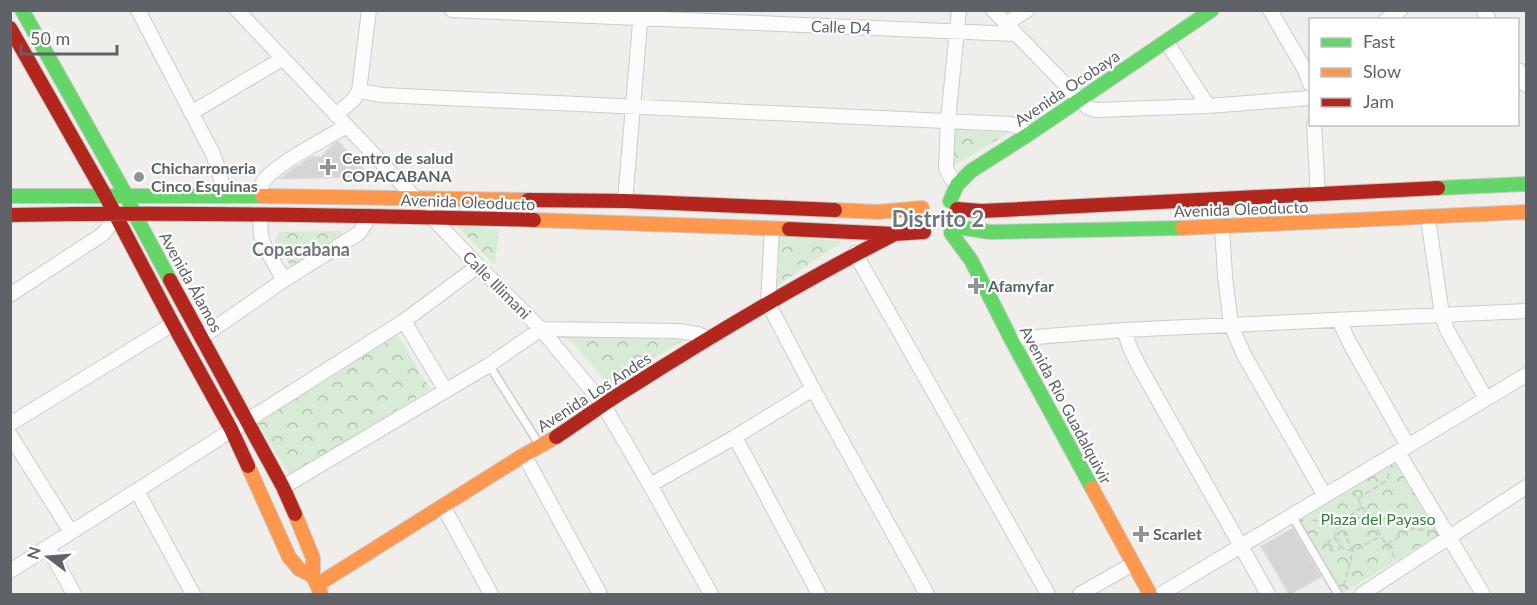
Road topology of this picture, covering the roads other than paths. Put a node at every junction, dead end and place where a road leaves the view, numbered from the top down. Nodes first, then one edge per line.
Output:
1 (22, 10) edge
2 (138, 10) edge
3 (237, 10) edge
4 (369, 10) edge
5 (452, 10) edge
6 (959, 10) edge
7 (993, 10) edge
8 (1027, 10) edge
9 (1212, 10) edge
10 (1270, 10) edge
11 (641, 14) edge
12 (10, 28) edge
13 (1010, 29) junction
14 (957, 32) junction
15 (1166, 41) junction
16 (282, 59) junction
17 (1308, 68) edge
18 (1519, 72) edge
19 (1527, 88) edge
20 (359, 91) junction
21 (1309, 98) edge
22 (1079, 99) junction
23 (633, 106) junction
24 (1208, 106) junction
25 (191, 112) junction
26 (336, 115) junction
27 (948, 120) junction
28 (347, 126) junction
29 (1314, 126) edge
30 (1029, 134) junction
31 (1527, 184) edge
32 (957, 185) junction
33 (105, 195) junction
34 (126, 195) junction
35 (223, 195) junction
36 (1318, 195) junction
37 (10, 196) edge
38 (260, 196) junction
39 (414, 197) junction
40 (625, 201) junction
41 (939, 203) junction
42 (1527, 212) edge
43 (114, 213) junction
44 (134, 213) junction
45 (10, 215) edge
46 (260, 215) junction
47 (367, 216) junction
48 (431, 217) junction
49 (1428, 218) junction
50 (1222, 227) junction
51 (772, 228) junction
52 (954, 230) junction
53 (924, 232) junction
54 (894, 234) junction
55 (855, 253) junction
56 (478, 266) junction
57 (284, 280) junction
58 (10, 295) edge
59 (768, 303) junction
60 (1527, 311) edge
61 (1442, 315) junction
62 (1339, 320) junction
63 (404, 321) junction
64 (173, 324) junction
65 (1231, 325) junction
66 (541, 329) junction
67 (1124, 330) junction
68 (202, 337) junction
69 (709, 339) junction
70 (1011, 339) junction
71 (489, 365) junction
72 (1527, 375) edge
73 (813, 389) junction
74 (446, 391) junction
75 (1486, 399) junction
76 (603, 404) junction
77 (246, 420) junction
78 (10, 424) edge
79 (231, 429) junction
80 (10, 435) edge
81 (735, 437) junction
82 (541, 447) junction
83 (1403, 449) junction
84 (524, 455) junction
85 (650, 485) junction
86 (283, 487) junction
87 (1527, 487) edge
88 (137, 491) junction
89 (1325, 496) junction
90 (443, 506) junction
91 (1292, 516) junction
92 (72, 532) junction
93 (1443, 535) junction
94 (1241, 546) junction
95 (48, 547) junction
96 (1133, 564) junction
97 (10, 571) edge
98 (317, 585) edge
99 (1340, 592) edge
100 (1368, 593) edge
101 (74, 594) edge
102 (193, 594) edge
103 (490, 594) edge
104 (600, 594) edge
105 (711, 594) edge
106 (819, 594) edge
107 (927, 594) edge
108 (1048, 594) edge
109 (1080, 594) edge
110 (1150, 594) edge
111 (1161, 594) edge
112 (1268, 594) edge
113 (1483, 594) edge

1 - 34 street, Avenida Álamos
2 - 25 street
3 - 16 street, Calle Illimani
4 - 20 street
5 - 11 street, Calle D4
6 - 14 street
7 - 13 street
8 - 13 street
9 - 15 street, Avenida Ocobaya
10 - 17 street
11 - 14 street, Calle D4
11 - 23 street
12 - 33 street
13 - 14 street, Calle D4
13 - 22 street
14 - 27 street
15 - 22 street, Avenida Ocobaya
15 - 24 street
16 - 25 street
16 - 26 street, Calle Illimani
18 - 19 street
20 - 23 street
20 - 26 street
21 - 24 street
22 - 24 street
22 - 30 street, Avenida Ocobaya
23 - 27 street
23 - 40 street
25 - 35 street
26 - 28 street, Calle Illimani
27 - 30 street
27 - 32 street
28 - 38 street
28 - 39 street, Calle Illimani
29 - 36 street
30 - 32 street, Avenida Ocobaya
31 - 36 street, Avenida Oleoducto
32 - 41 street, Avenida Ocobaya
33 - 34 street, Avenida Oleoducto
33 - 37 street, Avenida Oleoducto
33 - 43 street
34 - 35 street, Avenida Oleoducto
34 - 44 street, Avenida Álamos
35 - 38 street, Avenida Oleoducto
36 - 41 street, Avenida Oleoducto
38 - 39 street, Avenida Oleoducto
39 - 40 street, Avenida Oleoducto
39 - 48 street, Calle Illimani
40 - 41 street, Avenida Oleoducto
41 - 52 street
41 - 53 street
42 - 49 street, Avenida Oleoducto
43 - 44 street, Avenida Oleoducto
43 - 45 street, Avenida Oleoducto
43 - 58 street
43 - 64 street
44 - 46 street, Avenida Oleoducto
44 - 68 street, Avenida Álamos
46 - 47 street, Avenida Oleoducto
46 - 57 street
47 - 48 street, Avenida Oleoducto
47 - 57 street
48 - 51 street, Avenida Oleoducto
48 - 56 street, Calle Illimani
49 - 50 street, Avenida Oleoducto
49 - 61 street
50 - 52 street, Avenida Oleoducto
50 - 65 street
51 - 54 street, Avenida Oleoducto
51 - 59 street
52 - 53 street
52 - 70 street, Avenida Río Guadalquivir
53 - 54 street, Avenida Oleoducto
54 - 55 street, Avenida Los Andes
55 - 59 street, Avenida Los Andes
55 - 108 street
56 - 63 street
56 - 66 street, Calle Illimani
57 - 68 street
59 - 69 street, Avenida Los Andes
59 - 73 street
60 - 61 street
61 - 62 street
61 - 75 street
62 - 65 street
62 - 83 street
63 - 74 street
63 - 77 street
64 - 78 street
64 - 79 street
65 - 67 street
65 - 89 street
66 - 69 street
66 - 71 street
66 - 76 street, Calle Illimani
67 - 70 street
67 - 94 street
68 - 77 street, Avenida Álamos
69 - 76 street, Avenida Los Andes
70 - 96 street, Avenida Río Guadalquivir
71 - 74 street
71 - 82 lane
72 - 75 street
73 - 81 street
73 - 107 street
74 - 86 street
75 - 83 street
76 - 82 street, Avenida Los Andes
76 - 85 street, Calle Illimani
77 - 79 street
77 - 86 street, Avenida Álamos
79 - 88 street
79 - 98 street
80 - 92 street
81 - 85 street
81 - 106 street
82 - 84 street, Avenida Los Andes
83 - 89 street
83 - 93 street
84 - 90 street, Avenida Los Andes
84 - 104 street
85 - 105 street, Calle Illimani
86 - 98 street, Avenida Álamos
87 - 93 street
88 - 92 street
88 - 102 street
89 - 91 street
90 - 98 street, Avenida Los Andes
90 - 103 street
91 - 94 street
91 - 99 lane
92 - 95 street
93 - 100 street
93 - 113 street
94 - 111 street
94 - 112 street
95 - 97 street
95 - 101 street
96 - 109 street
96 - 110 street, Avenida Río Guadalquivir

